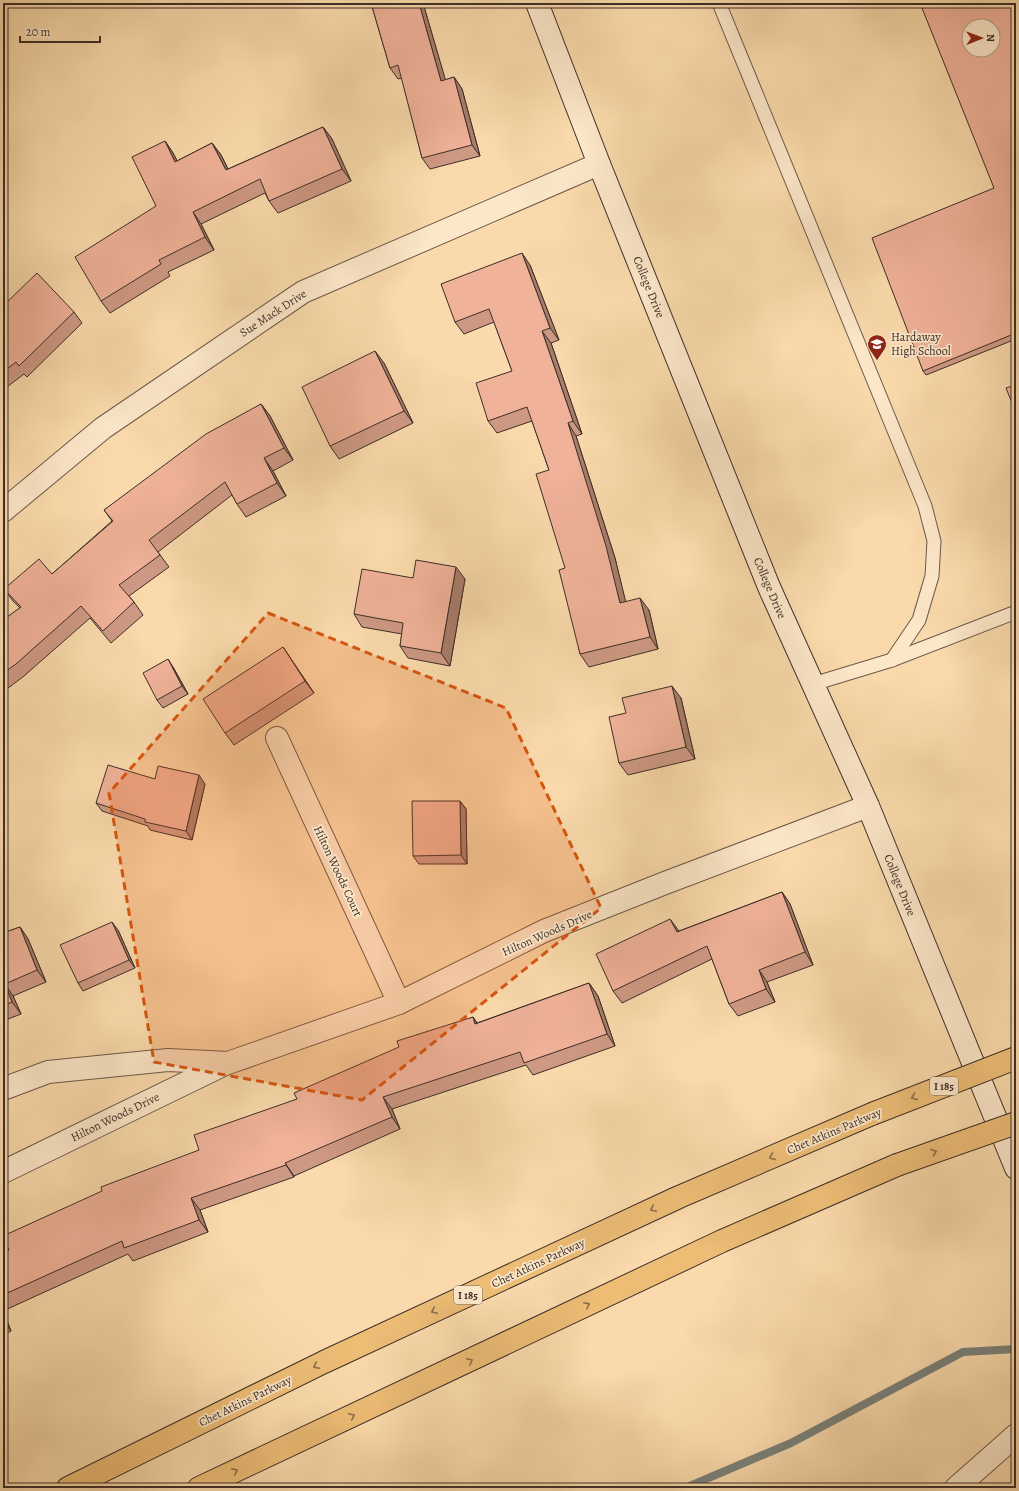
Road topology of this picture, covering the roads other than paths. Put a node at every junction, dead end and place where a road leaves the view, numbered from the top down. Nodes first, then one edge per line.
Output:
1 (537, 3) edge
2 (719, 3) edge
3 (599, 164) junction
4 (3, 511) edge
5 (1016, 612) edge
6 (892, 660) junction
7 (813, 684) junction
8 (278, 738) dead end
9 (868, 806) junction
10 (399, 1003) junction
11 (1016, 1058) edge
12 (228, 1063) junction
13 (3, 1089) edge
14 (1016, 1123) edge
15 (1016, 1168) edge
16 (3, 1172) edge
17 (1016, 1435) edge
18 (68, 1488) edge
19 (199, 1488) edge
20 (956, 1488) edge

1 - 3 street, College Drive
2 - 6 lane
3 - 4 street, Sue Mack Drive
3 - 7 street, College Drive
5 - 6 lane
6 - 7 lane
7 - 9 street, College Drive
8 - 10 street, Hilton Woods Court
9 - 10 street, Hilton Woods Drive
9 - 15 street, College Drive
10 - 12 street, Hilton Woods Drive
11 -> 18 highway, Chet Atkins Parkway / I 185, bridge
12 - 13 street, Hilton Woods Drive
12 - 16 street, Hilton Woods Drive
19 -> 14 highway, bridge
17 - 20 street

